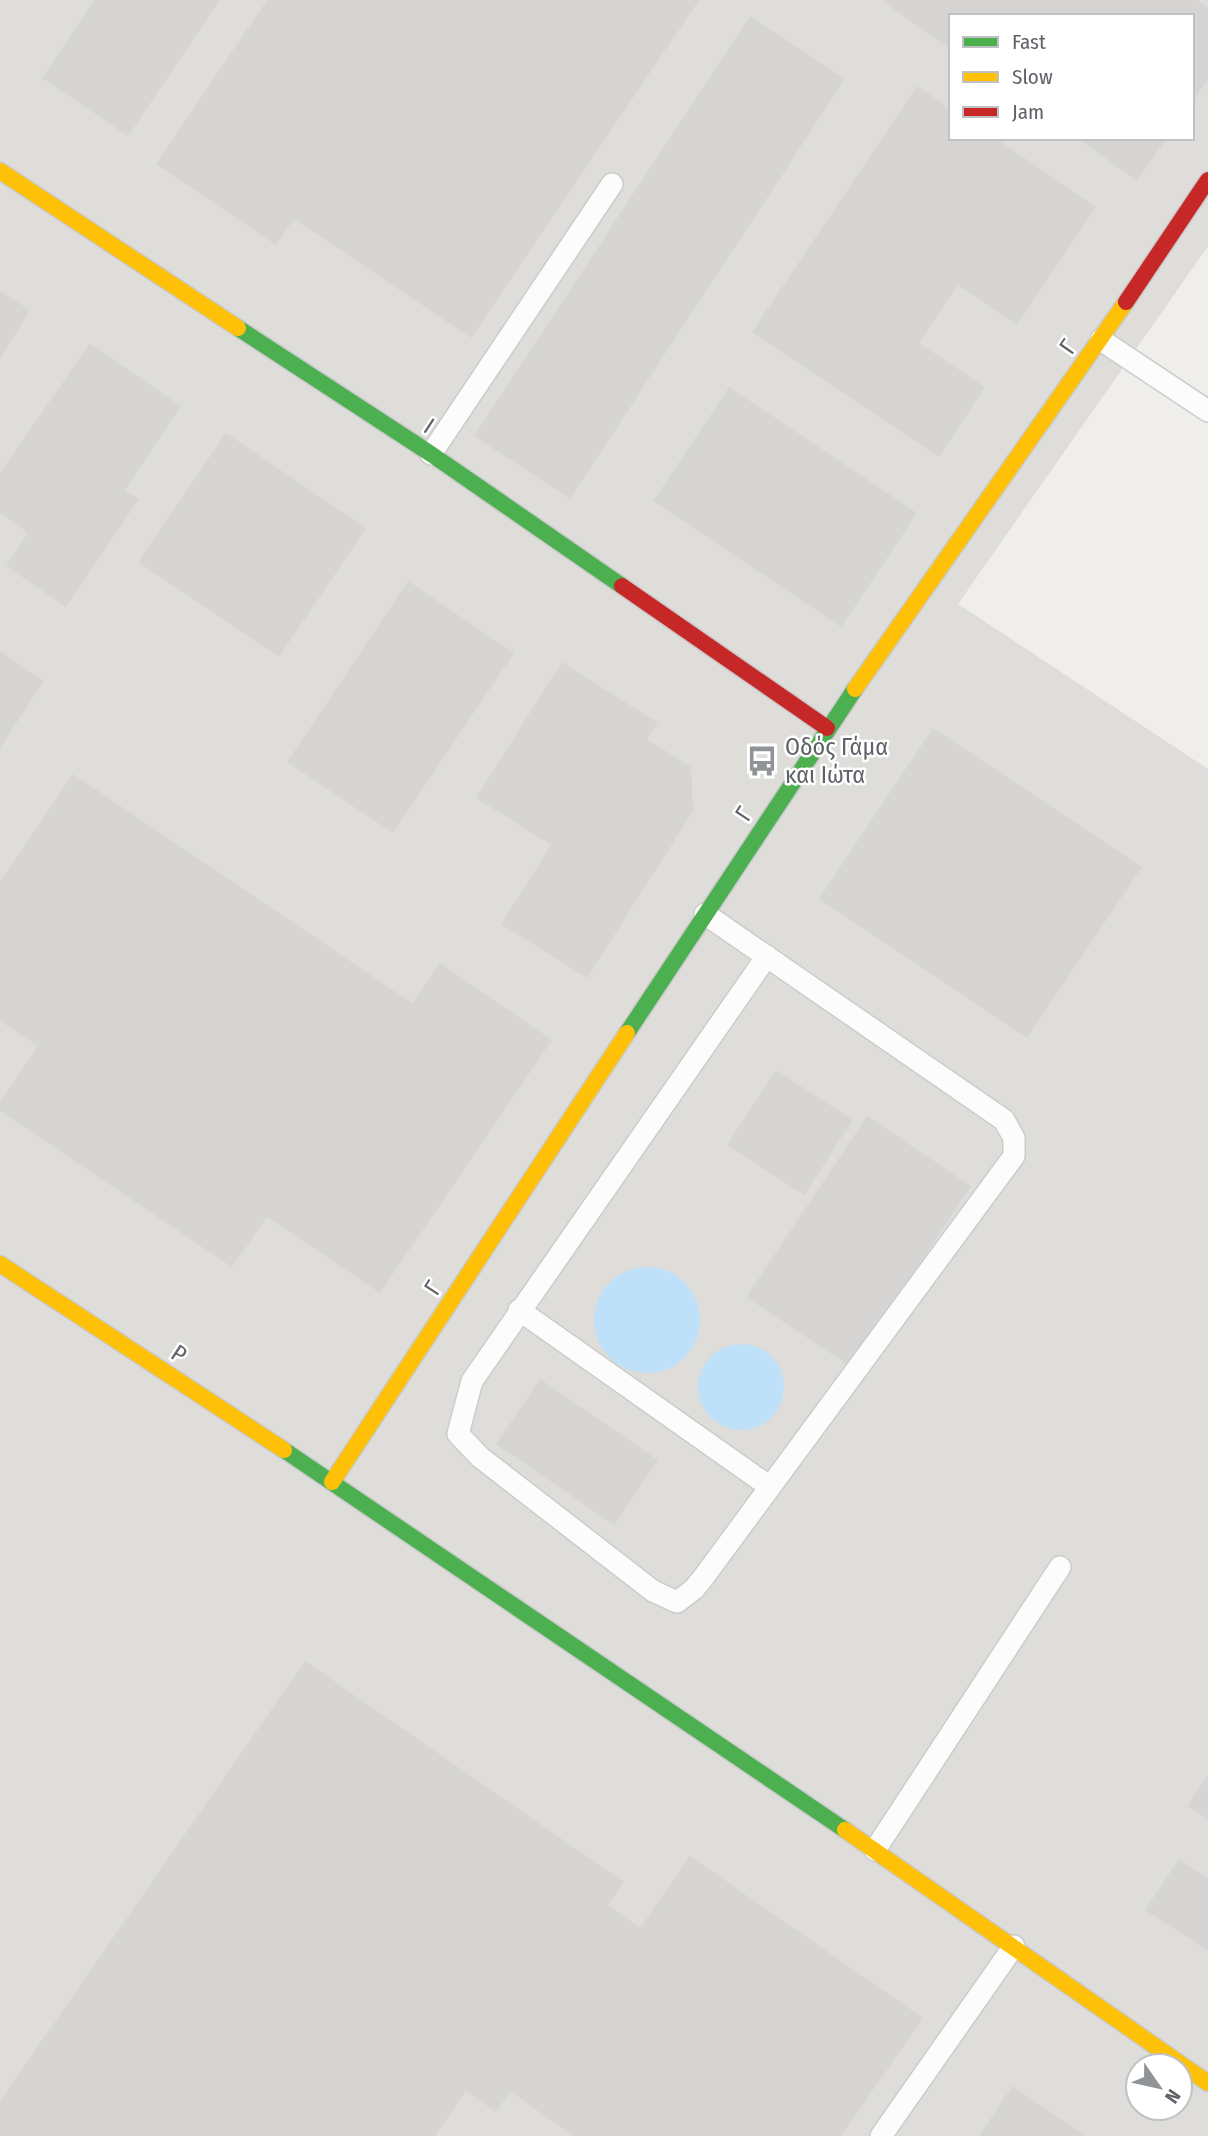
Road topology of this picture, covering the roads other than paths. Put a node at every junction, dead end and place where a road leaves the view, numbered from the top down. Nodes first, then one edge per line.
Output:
1 (0, 171) edge
2 (1208, 180) edge
3 (612, 184) dead end
4 (1101, 340) junction
5 (1208, 411) edge
6 (431, 454) junction
7 (827, 728) junction
8 (705, 914) junction
9 (766, 956) junction
10 (0, 1264) edge
11 (519, 1310) junction
12 (332, 1482) junction
13 (770, 1487) junction
14 (1060, 1567) dead end
15 (875, 1850) junction
16 (1014, 1946) junction
17 (1208, 2083) edge
18 (881, 2136) edge

1 - 6 street, Ι
2 - 4 street, Γ
3 - 6 lane
4 - 5 lane
4 - 7 street, Γ
6 - 7 street, Ι
7 - 8 street, Γ
8 - 9 lane
8 - 12 street, Γ
9 - 11 lane
9 - 13 lane
10 - 12 street, Ρ
11 - 13 lane
11 - 13 lane
12 - 15 street, Ρ
14 - 15 lane
15 - 16 street, Ρ
16 - 17 street, Ρ
16 - 18 lane

